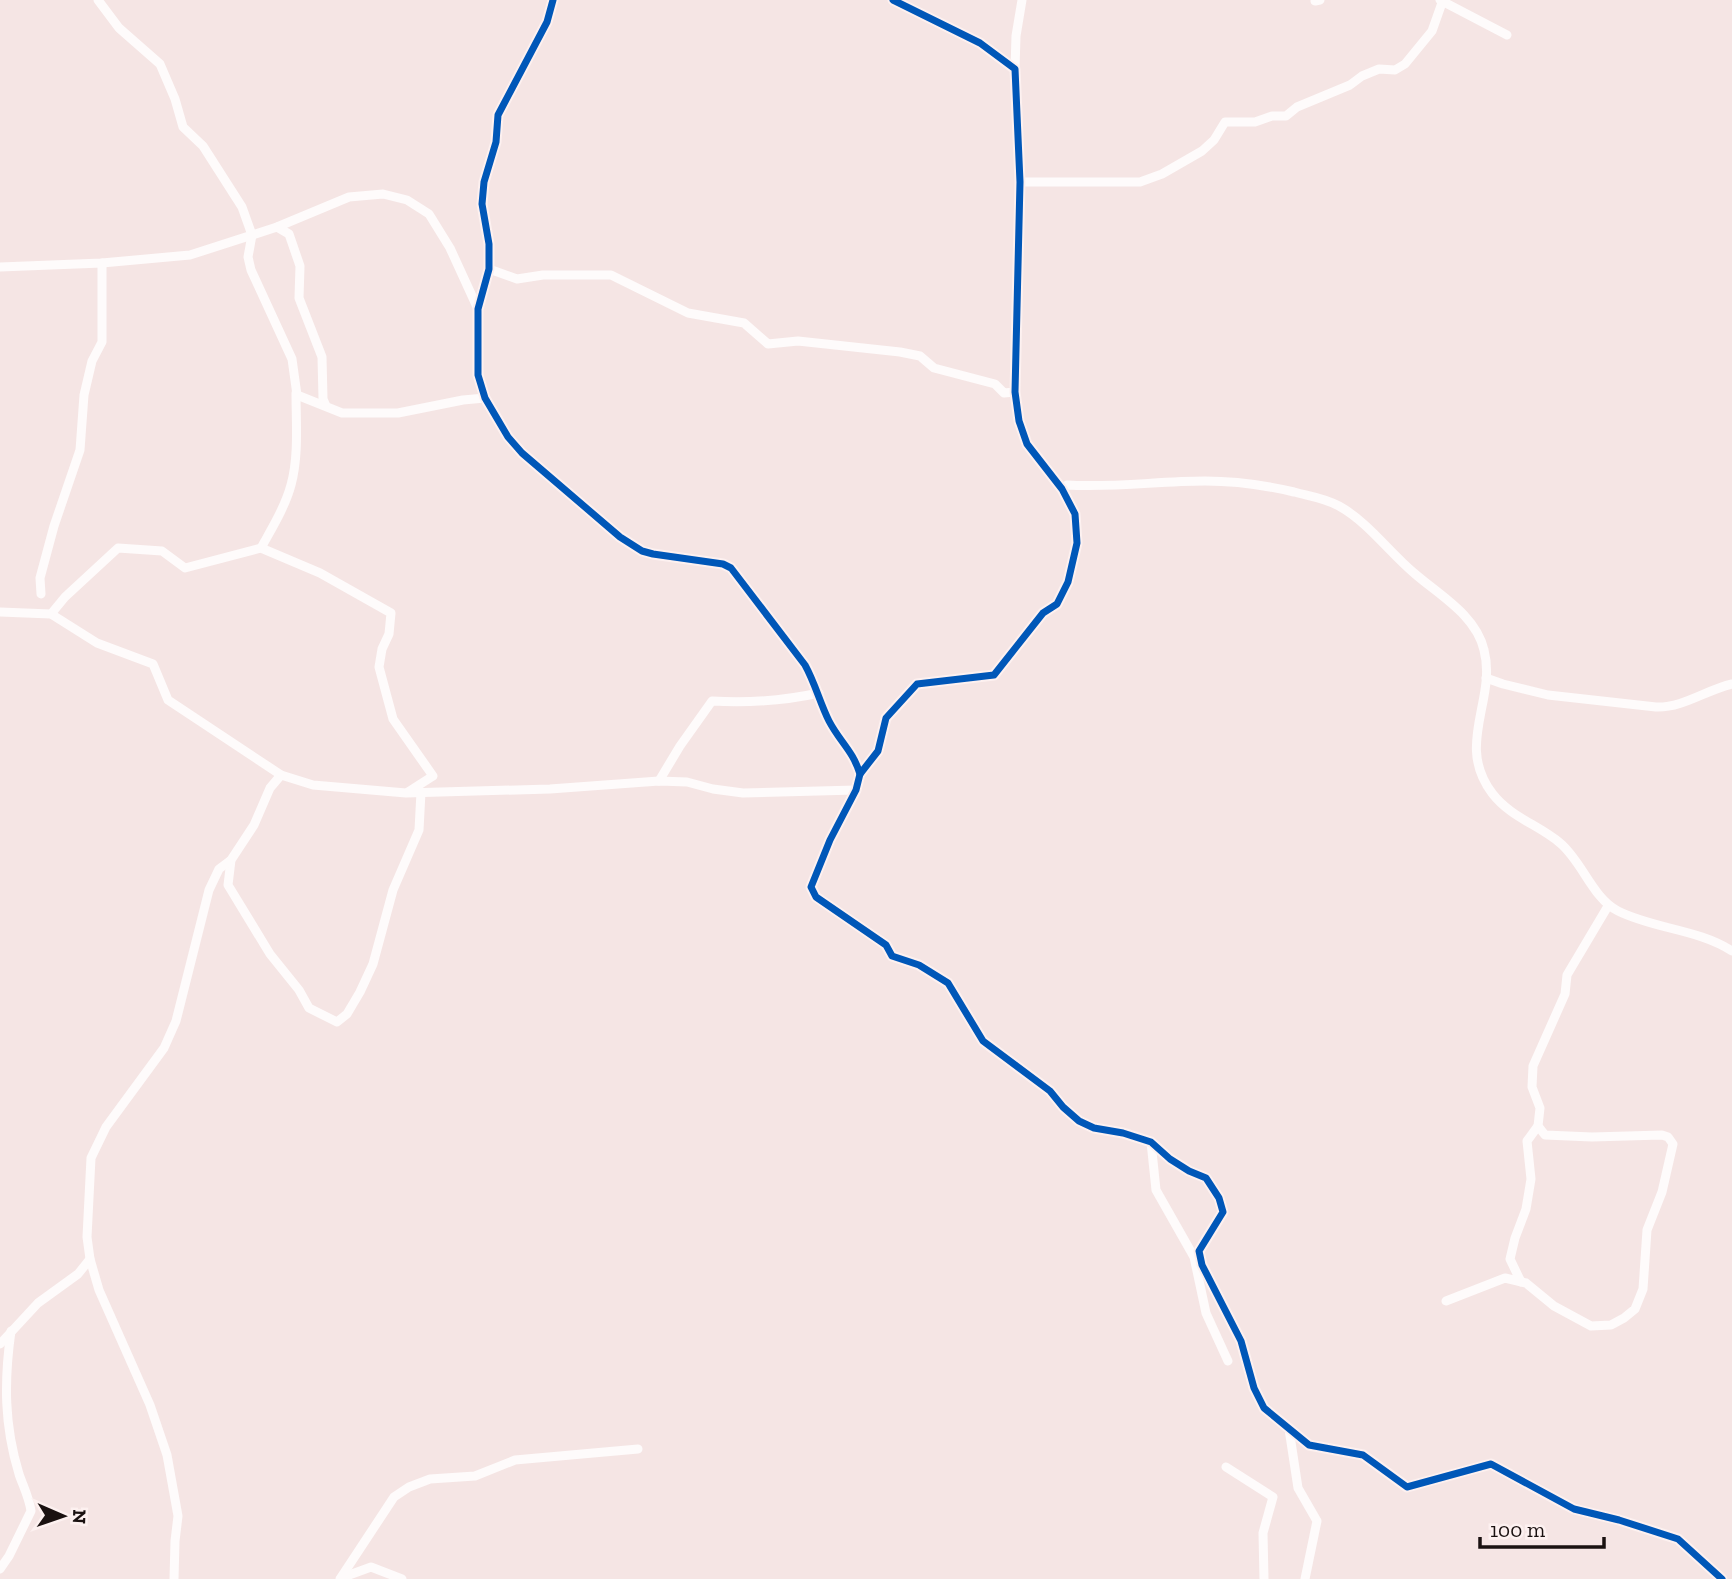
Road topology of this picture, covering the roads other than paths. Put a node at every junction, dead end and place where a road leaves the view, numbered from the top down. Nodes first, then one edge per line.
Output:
1 (98, 0) edge
2 (553, 0) edge
3 (893, 0) edge
4 (1022, 0) edge
5 (1442, 0) edge
6 (905, 3) edge
7 (1507, 35) dead end
8 (1015, 69) junction
9 (1020, 182) junction
10 (277, 227) junction
11 (252, 235) junction
12 (102, 263) junction
13 (0, 267) edge
14 (489, 269) junction
15 (478, 309) junction
16 (296, 392) junction
17 (1015, 393) junction
18 (485, 398) junction
19 (326, 406) junction
20 (1062, 489) junction
21 (261, 548) junction
22 (41, 594) dead end
23 (0, 612) edge
24 (51, 614) junction
25 (1486, 678) junction
26 (1732, 684) edge
27 (819, 693) junction
28 (860, 774) junction
29 (281, 775) junction
30 (659, 781) junction
31 (856, 790) junction
32 (421, 792) junction
33 (406, 793) junction
34 (231, 860) junction
35 (1608, 906) junction
36 (1732, 951) edge
37 (1538, 1126) junction
38 (1151, 1142) junction
39 (90, 1259) junction
40 (1521, 1282) junction
41 (1446, 1301) dead end
42 (11, 1331) junction
43 (0, 1344) edge
44 (1228, 1361) dead end
45 (1289, 1429) junction
46 (638, 1449) dead end
47 (1226, 1467) dead end
48 (0, 1569) edge
49 (174, 1579) edge
50 (341, 1579) edge
51 (402, 1579) edge
52 (1264, 1579) edge
53 (1305, 1579) edge
54 (1722, 1579) edge

1 - 11 street
2 - 14 street
3 - 6 street
4 - 8 street
5 - 7 street
5 - 9 street
6 - 8 street
8 - 9 street
9 - 17 street
10 - 11 street
10 - 15 street
10 - 19 street
11 - 12 street
11 - 16 street
12 - 13 street
12 - 22 street
14 - 15 street
14 - 17 street
15 - 18 street
16 - 19 street
16 - 21 street
17 - 20 street
18 - 19 street
18 - 27 street
20 - 25 street
20 - 28 street
21 - 24 street
21 - 33 street
23 - 24 street
24 - 29 street
25 - 26 street
25 - 35 street
27 - 28 street
27 - 30 street
28 - 31 street
29 - 33 street
29 - 34 street
30 - 31 street
30 - 32 street
31 - 38 street
32 - 33 street
32 - 34 street
34 - 39 street
35 - 36 street
35 - 37 street
37 - 40 street
37 - 40 street
38 - 44 street
38 - 45 street
39 - 42 street
39 - 49 street
40 - 41 street
42 - 43 street
42 - 48 street
45 - 53 street
45 - 54 street
46 - 50 street
47 - 52 street
50 - 51 street

